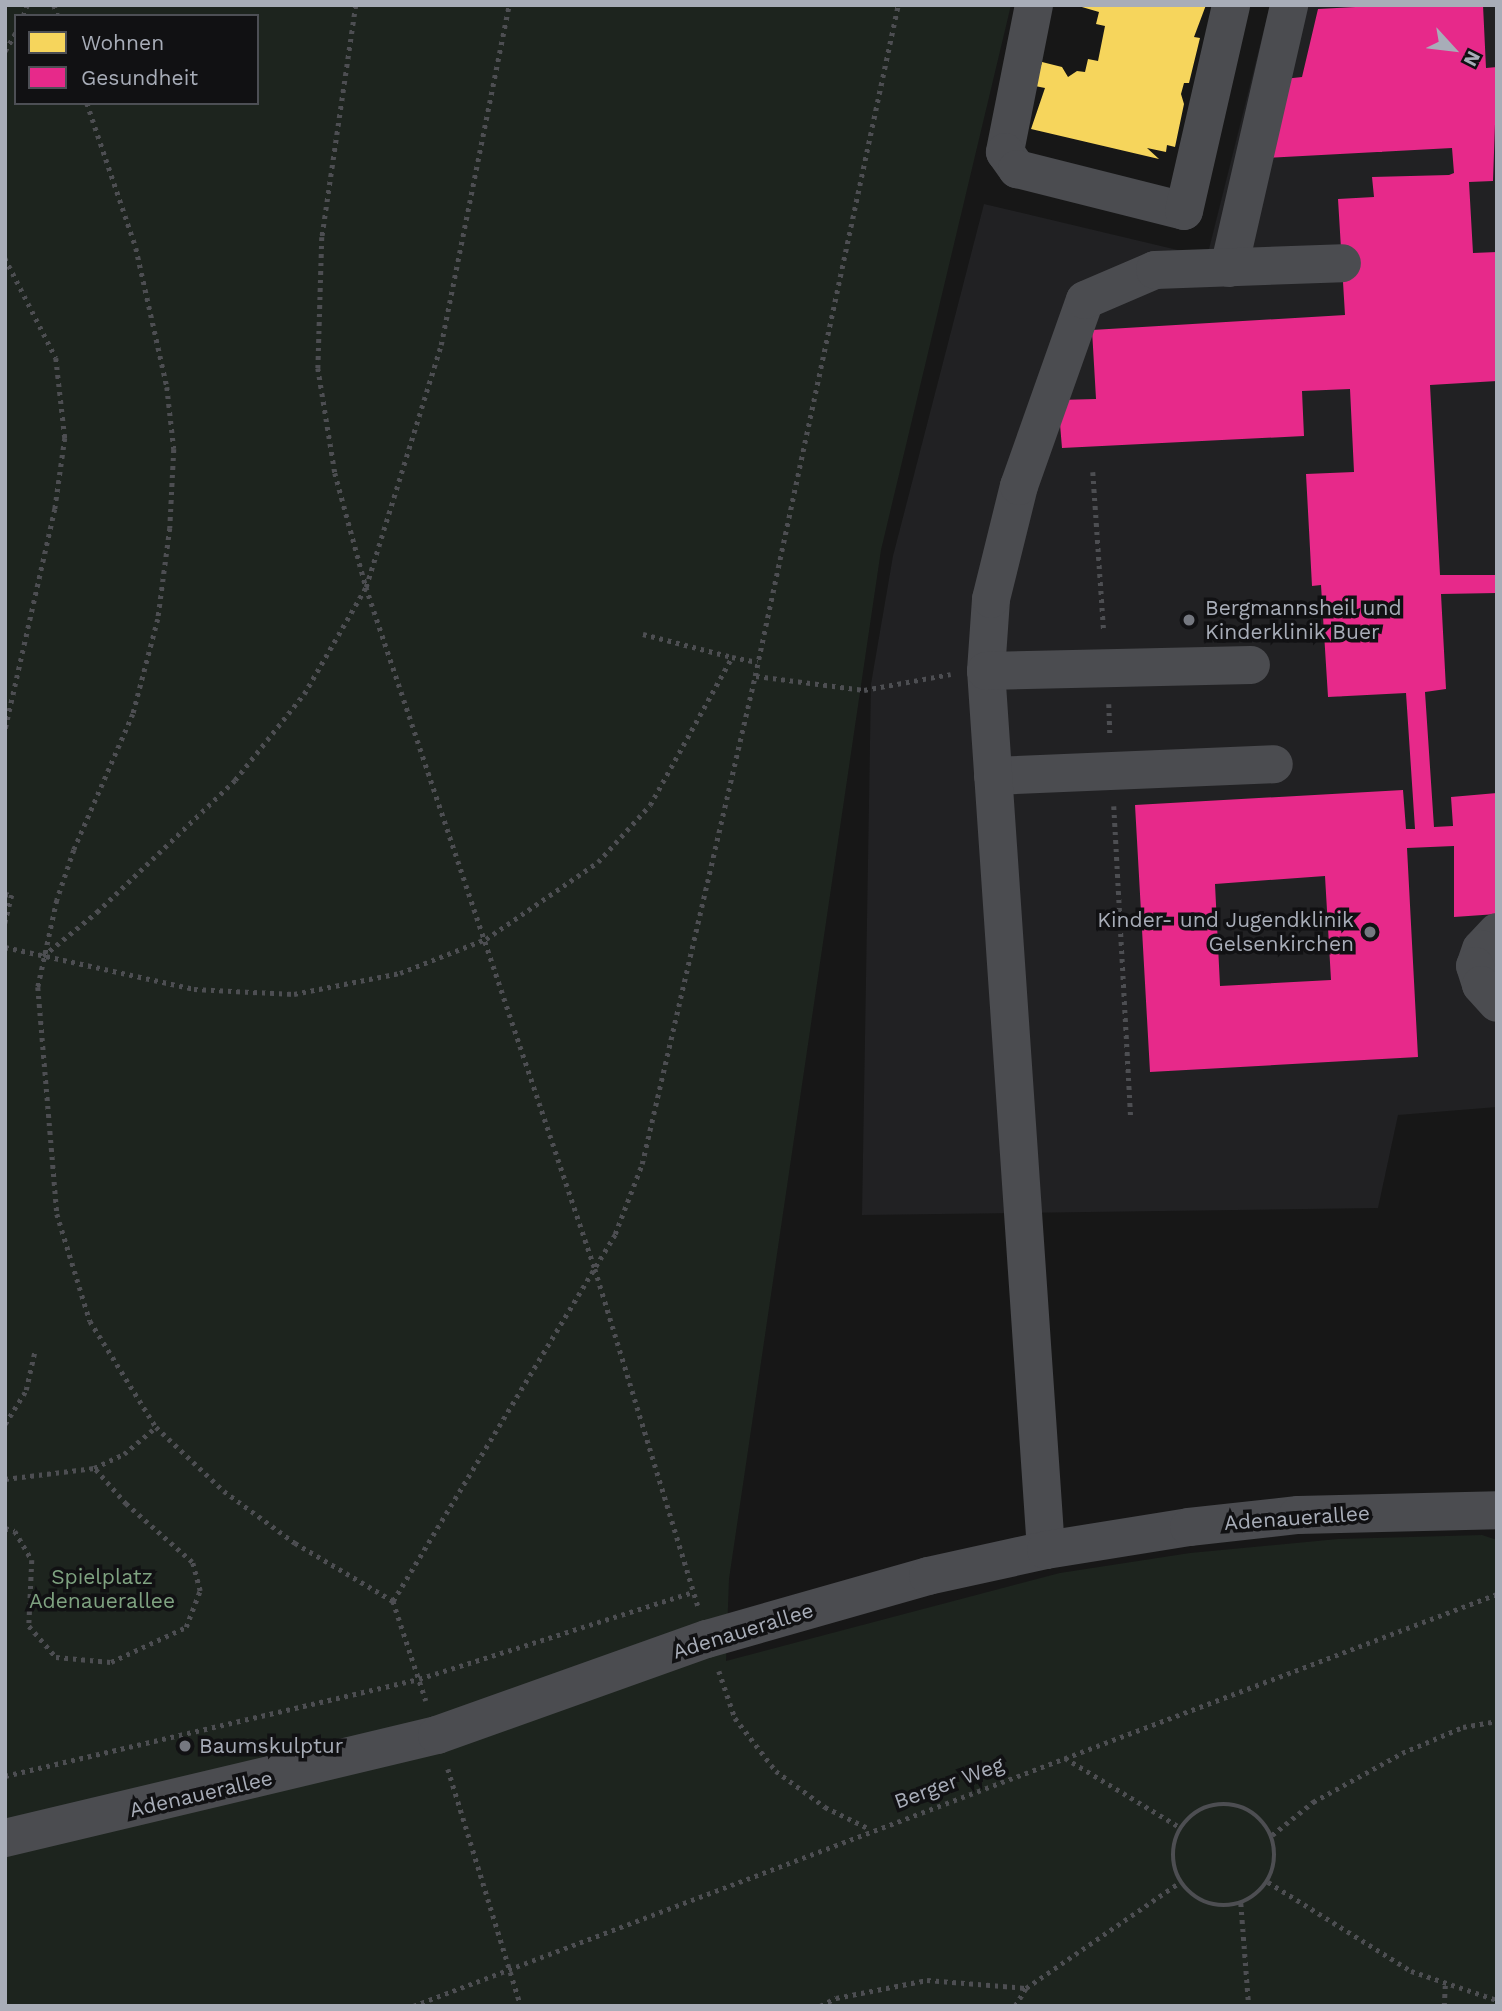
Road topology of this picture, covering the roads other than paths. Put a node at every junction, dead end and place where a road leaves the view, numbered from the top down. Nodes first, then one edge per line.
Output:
1 (1034, 5) edge
2 (1231, 5) edge
3 (1289, 5) edge
4 (1342, 263) dead end
5 (1229, 268) junction
6 (1251, 665) dead end
7 (986, 671) junction
8 (1274, 764) dead end
9 (993, 776) junction
10 (1497, 932) edge
11 (1497, 1003) edge
12 (1497, 1510) edge
13 (1046, 1550) junction
14 (5, 1838) edge

1 - 2 street
3 - 5 street
4 - 5 street
5 - 7 street
6 - 7 street
7 - 9 street
8 - 9 street
9 - 13 street
10 - 11 street
12 - 13 street, Adenauerallee
13 - 14 street, Adenauerallee

